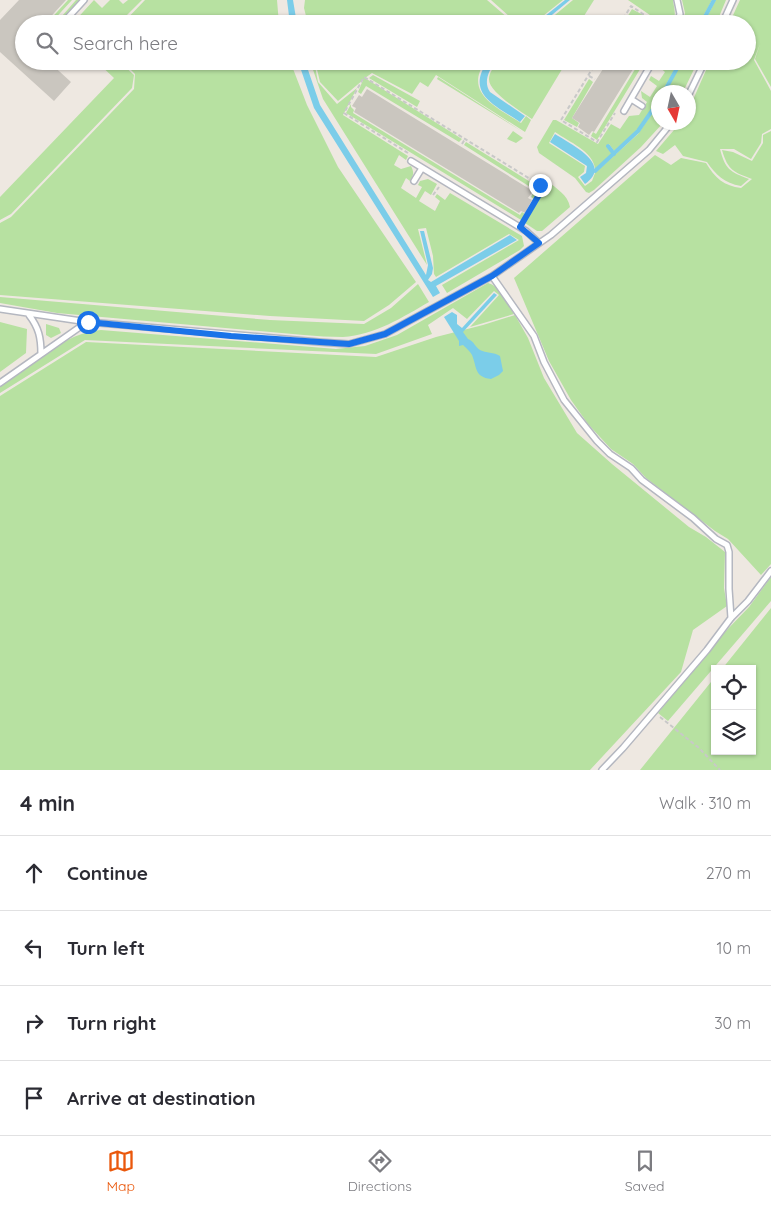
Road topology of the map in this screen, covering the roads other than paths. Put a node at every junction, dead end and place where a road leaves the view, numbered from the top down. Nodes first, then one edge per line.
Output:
1 (84, 0) edge
2 (677, 0) edge
3 (733, 0) edge
4 (70, 15) edge
5 (680, 15) edge
6 (726, 15) edge
7 (648, 70) edge
8 (701, 70) edge
9 (693, 85) edge
10 (631, 99) junction
11 (642, 106) dead end
12 (624, 111) dead end
13 (665, 130) edge
14 (412, 159) road end
15 (422, 168) junction
16 (414, 181) dead end
17 (539, 243) junction
18 (492, 276) junction
19 (0, 309) edge
20 (29, 314) junction
21 (88, 322) junction
22 (41, 354) junction
23 (0, 383) edge
24 (771, 570) edge
25 (731, 618) junction
26 (602, 770) edge

1 - 4 lane
2 - 5 lane
3 - 6 lane
7 - 10 lane
8 - 9 lane
10 - 11 lane
10 - 12 lane
13 - 17 lane
14 - 15 lane
15 - 16 lane
15 - 17 lane
17 - 18 lane
18 - 21 lane
18 - 25 lane
19 - 20 lane
20 - 21 lane
20 - 22 lane
21 - 22 lane
22 - 23 lane
24 - 25 lane
25 - 26 lane

